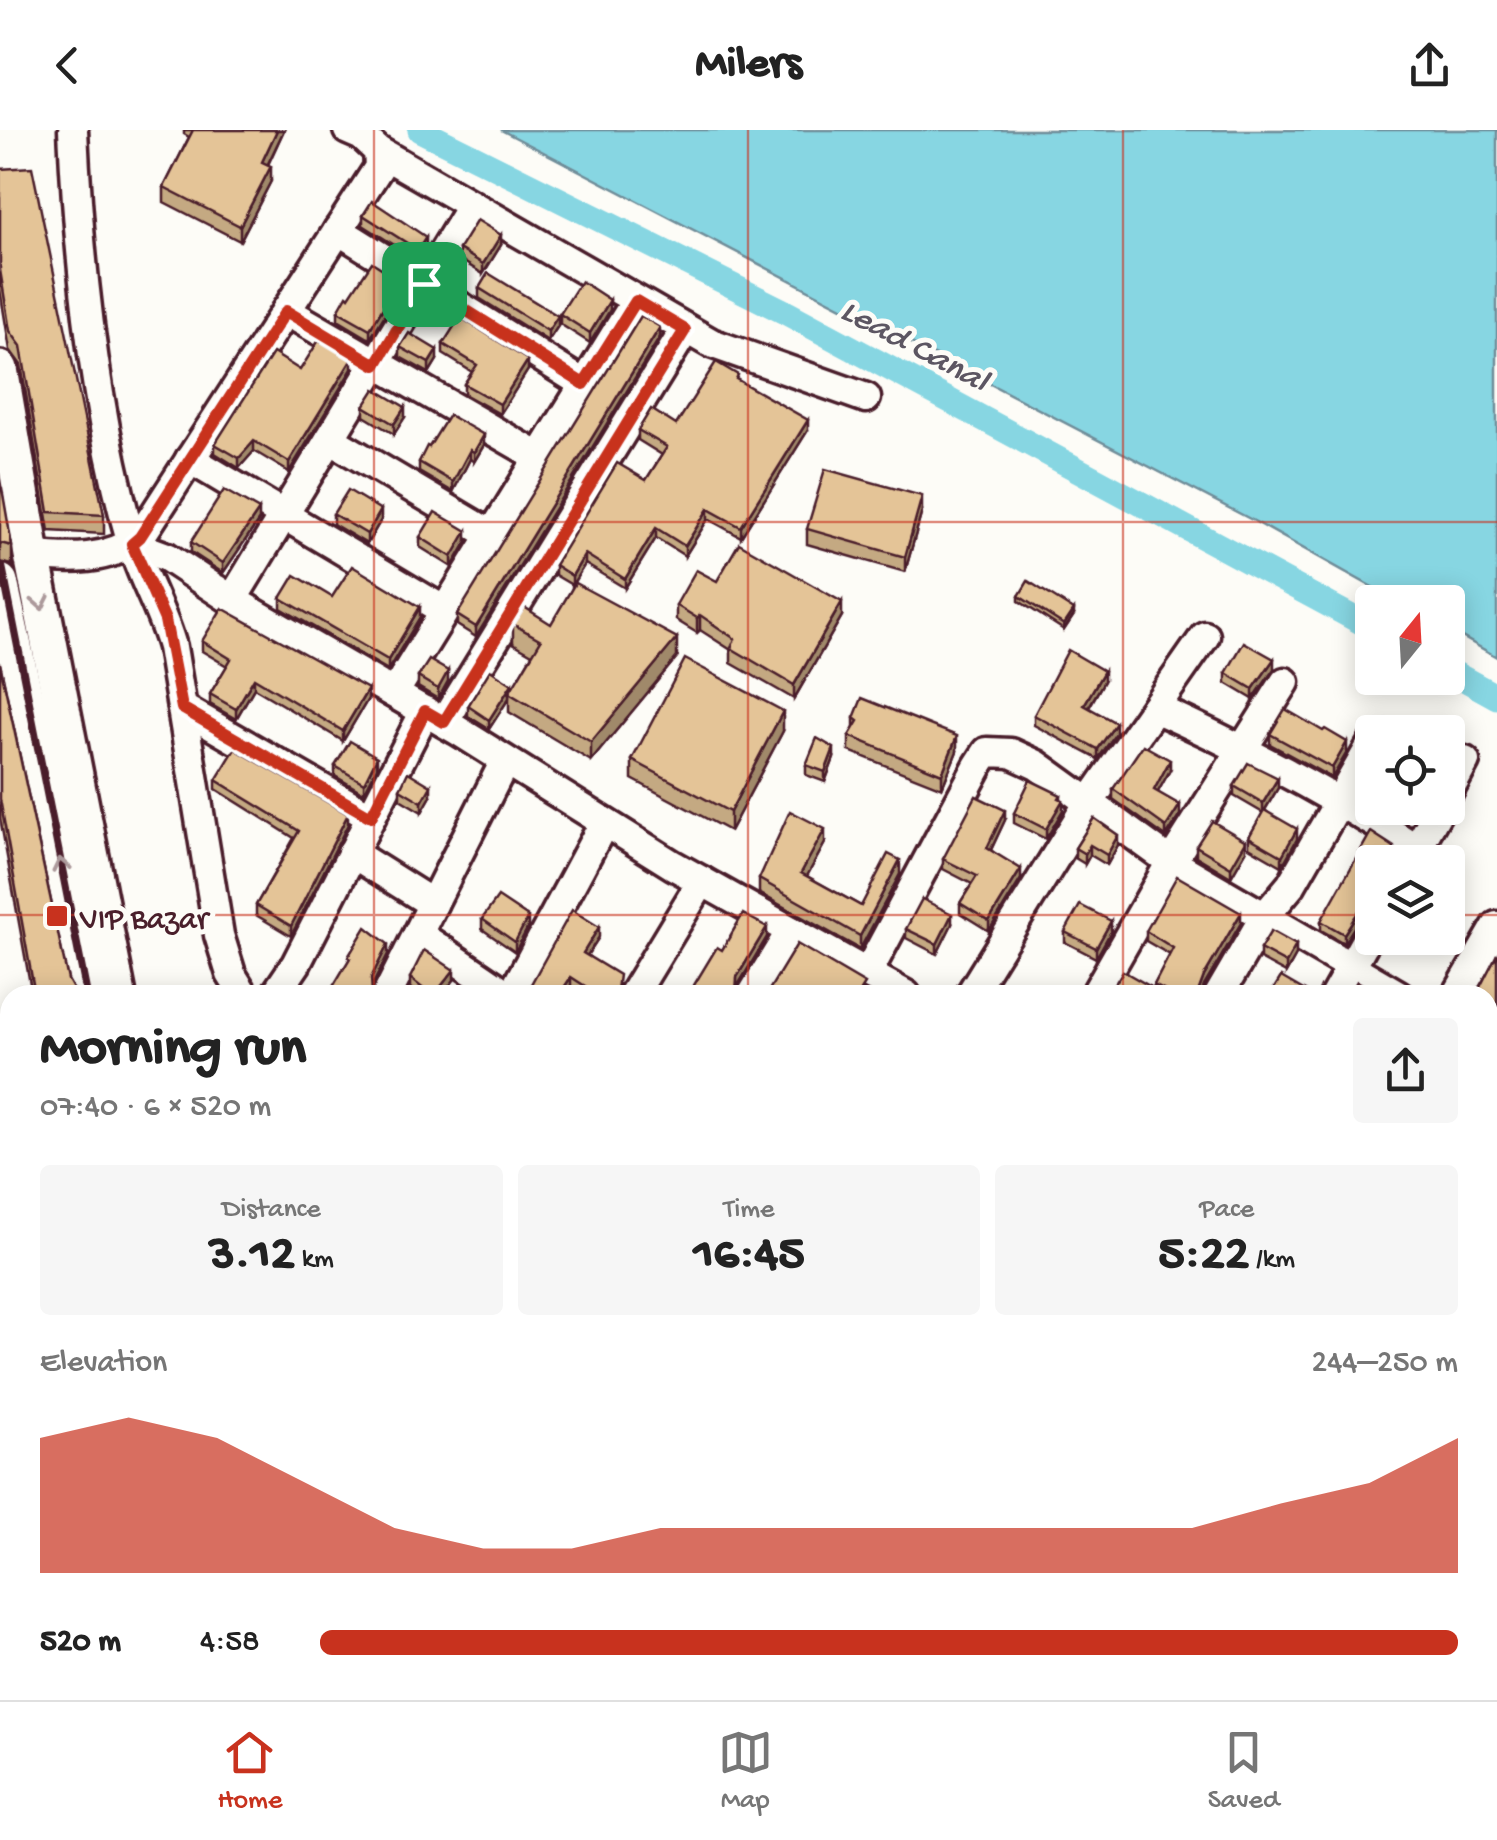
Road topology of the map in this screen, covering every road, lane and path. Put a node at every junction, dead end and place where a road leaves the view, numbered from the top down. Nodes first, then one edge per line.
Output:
1 (73, 130) edge
2 (348, 130) edge
3 (378, 150) junction
4 (472, 205) junction
5 (338, 230) junction
6 (424, 284) junction
7 (636, 301) junction
8 (286, 311) junction
9 (685, 330) junction
10 (376, 365) junction
11 (0, 369) edge
12 (584, 384) junction
13 (866, 398) dead end
14 (330, 439) junction
15 (539, 457) junction
16 (190, 459) junction
17 (283, 515) junction
18 (490, 534) junction
19 (132, 544) junction
20 (16, 557) edge
21 (0, 582) edge
22 (232, 600) junction
23 (443, 610) junction
24 (1205, 636) dead end
25 (1285, 682) dead end
26 (394, 693) junction
27 (182, 708) junction
28 (1155, 708) junction
29 (434, 716) junction
30 (1244, 748) junction
31 (505, 761) junction
32 (1355, 772) edge
33 (1338, 799) junction
34 (1088, 804) junction
35 (371, 817) junction
36 (604, 823) junction
37 (1399, 845) edge
38 (352, 853) junction
39 (1171, 862) junction
40 (702, 881) junction
41 (433, 904) junction
42 (1265, 916) junction
43 (1497, 926) edge
44 (791, 931) junction
45 (418, 934) junction
46 (1358, 955) edge
47 (1351, 968) junction
48 (872, 983) edge
49 (87, 985) edge
50 (116, 985) edge
51 (238, 985) edge
52 (282, 985) edge
53 (392, 985) edge
54 (495, 985) edge
55 (515, 985) edge
56 (639, 985) edge
57 (758, 985) edge
58 (976, 985) edge
59 (1101, 985) edge
60 (1225, 985) edge
61 (1342, 985) edge
62 (1381, 985) edge
63 (1463, 985) edge

1 - 19 street
2 - 3 street
3 - 4 street
3 - 5 street
4 - 6 street
4 - 7 street
5 - 6 street
5 - 8 street
6 - 10 street
6 - 12 street
7 - 9 street
7 - 12 street
8 - 10 street
8 - 16 street
9 - 13 street
9 - 29 street
10 - 14 street
10 - 15 street
11 - 20 main road
12 - 15 street
14 - 17 street
14 - 18 street
15 - 18 street
16 - 17 street
16 - 19 street
17 - 22 street
17 - 23 street
18 - 23 street
19 - 20 street
19 - 22 street
19 - 27 street
20 -> 50 main road
49 -> 21 main road
22 - 26 street
23 - 26 street
24 - 28 street
25 - 30 street
26 - 29 street
27 - 35 street
27 - 51 street
28 - 30 street
28 - 34 street
29 - 31 street
29 - 35 street
30 - 33 street
30 - 39 street
31 - 36 street
31 - 41 street
32 - 33 street
33 - 37 street
33 - 42 street
34 - 39 street
34 - 48 street
34 - 58 street
35 - 38 street
36 - 40 street
36 - 55 street
38 - 41 street
38 - 52 street
39 - 42 street
39 - 59 street
40 - 44 street
40 - 56 street
41 - 45 street
42 - 47 street
42 - 60 street
43 - 63 street
44 - 48 street
44 - 57 street
45 - 53 street
45 - 54 street
46 - 47 street
47 - 61 street
47 - 62 street

